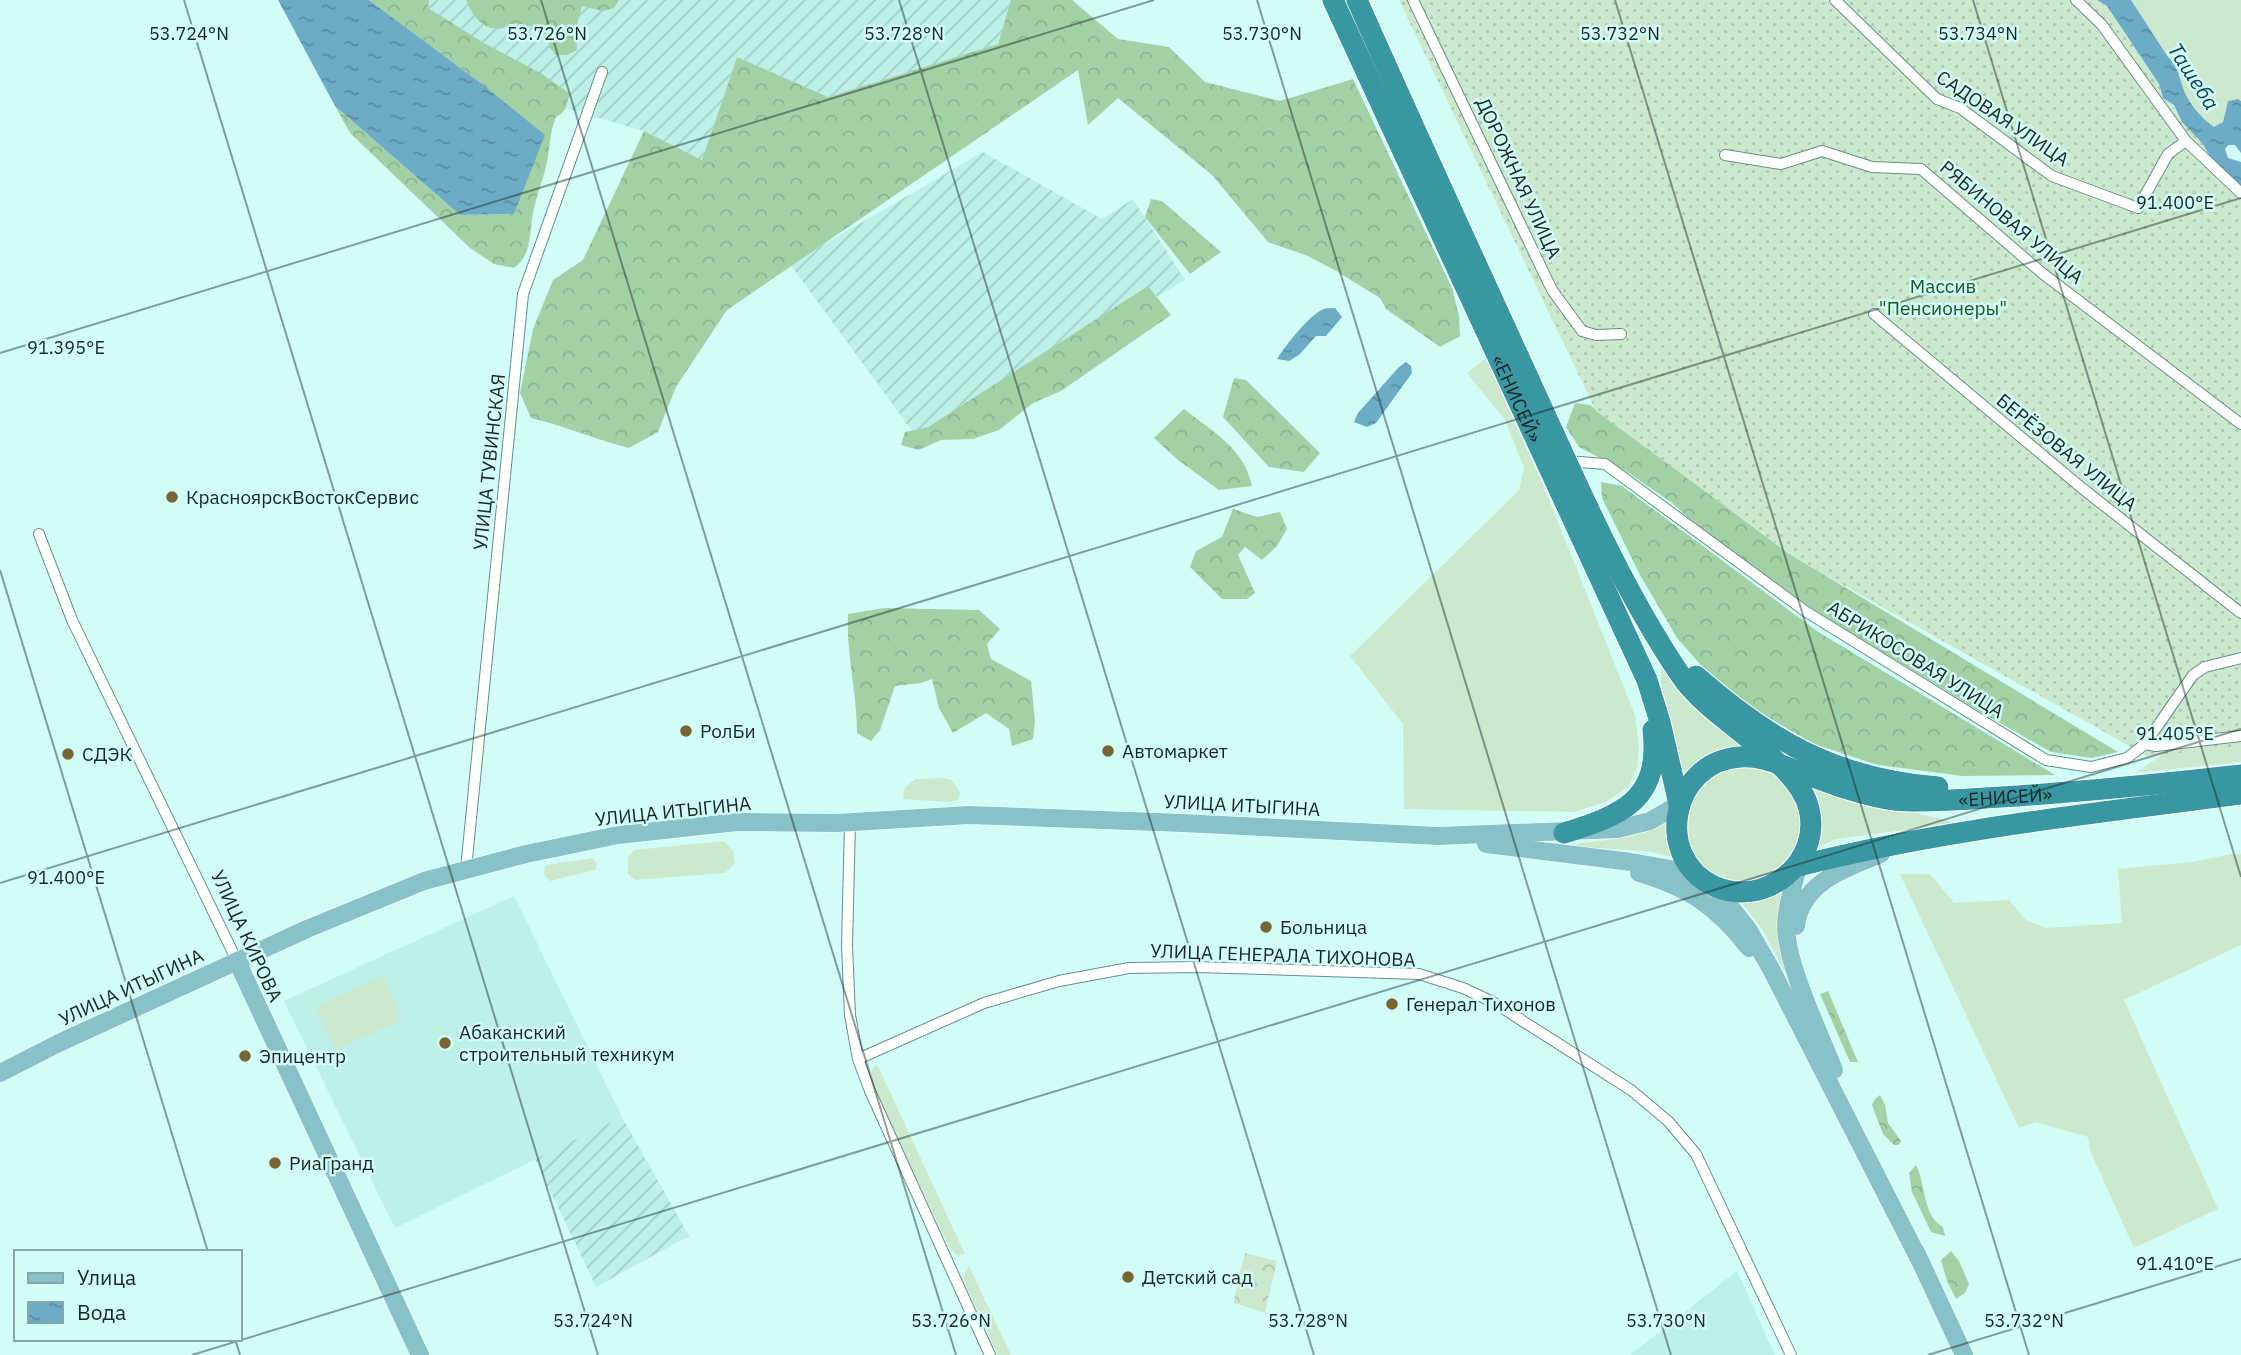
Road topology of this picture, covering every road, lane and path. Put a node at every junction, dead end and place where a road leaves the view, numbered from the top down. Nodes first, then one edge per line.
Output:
1 (1333, 0) edge
2 (1357, 0) edge
3 (1413, 0) edge
4 (1835, 0) edge
5 (2076, 0) edge
6 (602, 72) dead end
7 (2186, 141) junction
8 (1725, 155) dead end
9 (2241, 193) edge
10 (1874, 314) dead end
11 (1621, 334) dead end
12 (2241, 424) edge
13 (1567, 461) junction
14 (39, 534) dead end
15 (1638, 607) junction
16 (2241, 613) edge
17 (2241, 659) edge
18 (1647, 680) junction
19 (2241, 736) edge
20 (2146, 744) junction
21 (1777, 763) junction
22 (2241, 775) edge
23 (2081, 792) junction
24 (2241, 794) edge
25 (1679, 804) junction
26 (850, 822) junction
27 (1919, 839) junction
28 (1566, 843) junction
29 (1798, 866) junction
30 (467, 869) junction
31 (1714, 886) junction
32 (237, 961) junction
33 (1791, 1009) junction
34 (1811, 1012) junction
35 (858, 1059) junction
36 (0, 1073) edge
37 (1920, 1261) junction
38 (420, 1355) edge
39 (990, 1355) edge
40 (1791, 1355) edge
41 (1964, 1355) edge

1 - 18 highway, «ЕНИСЕЙ»
2 - 13 highway, «ЕНИСЕЙ»
3 - 11 street, ДОРОЖНАЯ УЛИЦА
4 - 7 street, САДОВАЯ УЛИЦА
5 - 7 street
6 - 30 street, УЛИЦА ТУВИНСКАЯ
7 - 9 street
8 - 12 street, РЯБИНОВАЯ УЛИЦА
10 - 16 street, БЕРЁЗОВАЯ УЛИЦА
13 - 15 highway, «ЕНИСЕЙ»
13 - 20 street, АБРИКОСОВАЯ УЛИЦА
14 - 32 street, УЛИЦА КИРОВА
15 - 21 highway
15 - 23 highway
17 - 20 street, АБРИКОСОВАЯ УЛИЦА
18 - 25 highway, «ЕНИСЕЙ»
18 - 28 highway
19 - 20 street
21 - 23 highway, «ЕНИСЕЙ»
21 - 25 highway, «ЕНИСЕЙ»
21 - 29 highway
22 - 23 highway, «ЕНИСЕЙ»
24 - 27 highway, «ЕНИСЕЙ»
25 - 28 main road, УЛИЦА ИТЫГИНА
25 - 31 highway, «ЕНИСЕЙ»
26 - 28 main road, УЛИЦА ИТЫГИНА
26 - 30 main road, УЛИЦА ИТЫГИНА
26 - 35 street
27 - 29 highway, «ЕНИСЕЙ»
27 - 34 main road
28 - 31 main road, УЛИЦА ИТЫГИНА
28 - 33 main road
29 - 31 highway, «ЕНИСЕЙ»
29 - 34 main road
30 - 32 main road, УЛИЦА ИТЫГИНА
31 - 33 main road
32 - 36 main road, УЛИЦА ИТЫГИНА
32 - 38 main road, УЛИЦА КИРОВА
33 - 37 main road
34 - 37 main road
35 - 39 street
35 - 40 street, УЛИЦА ГЕНЕРАЛА ТИХОНОВА
37 - 41 main road

